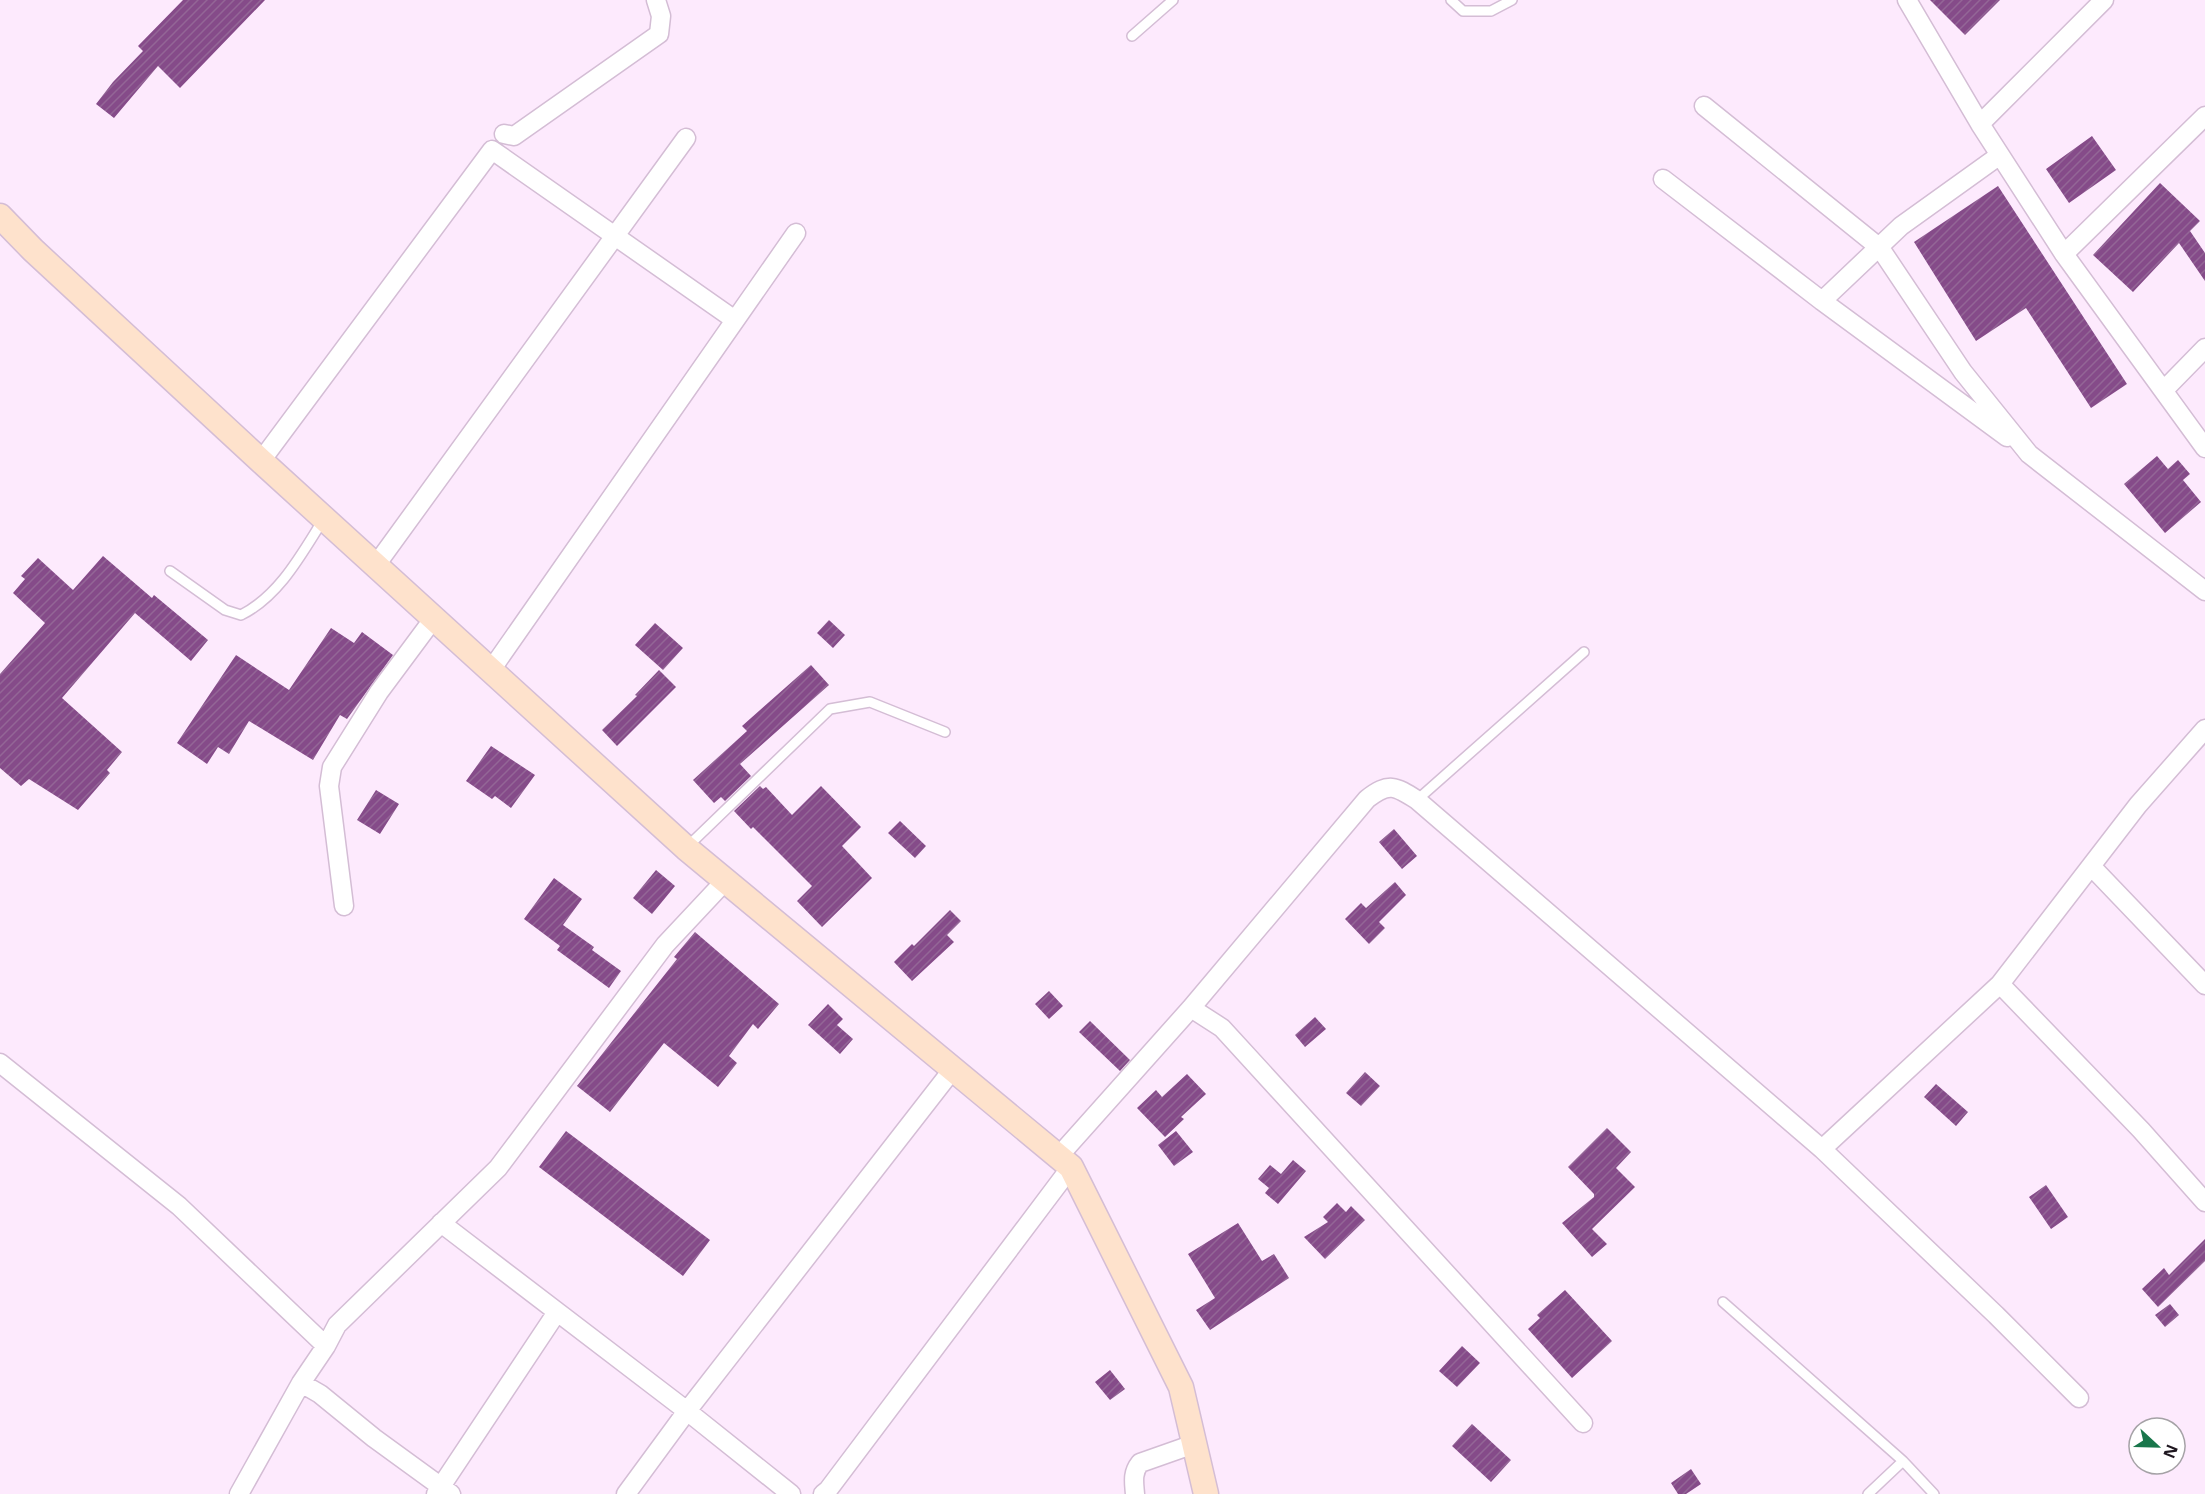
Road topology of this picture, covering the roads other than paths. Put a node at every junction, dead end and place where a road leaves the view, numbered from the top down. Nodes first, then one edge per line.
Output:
1 (656, 0) edge
2 (1173, 0) edge
3 (1451, 0) edge
4 (1512, 0) edge
5 (1907, 0) edge
6 (2104, 0) edge
7 (1132, 36) dead end
8 (1704, 106) dead end
9 (2205, 116) edge
10 (1980, 124) junction
11 (504, 134) dead end
12 (686, 138) dead end
13 (2001, 155) junction
14 (1664, 179) dead end
15 (0, 216) edge
16 (796, 233) dead end
17 (615, 236) junction
18 (1880, 248) junction
19 (2064, 254) junction
20 (1822, 301) junction
21 (735, 320) junction
22 (2205, 348) edge
23 (2164, 390) junction
24 (2205, 448) edge
25 (2029, 454) junction
26 (261, 461) junction
27 (324, 518) junction
28 (376, 565) junction
29 (170, 572) dead end
30 (2205, 591) edge
31 (434, 618) junction
32 (1584, 652) dead end
33 (491, 670) junction
34 (2205, 729) edge
35 (945, 732) dead end
36 (1417, 800) junction
37 (686, 848) junction
38 (2091, 866) junction
39 (725, 881) junction
40 (344, 906) dead end
41 (2000, 984) junction
42 (2205, 985) edge
43 (1191, 1008) junction
44 (0, 1063) edge
45 (952, 1069) junction
46 (1822, 1149) junction
47 (1064, 1162) junction
48 (2205, 1202) edge
49 (441, 1223) junction
50 (1723, 1302) dead end
51 (557, 1312) junction
52 (326, 1346) junction
53 (301, 1383) junction
54 (2079, 1398) dead end
55 (687, 1411) junction
56 (1583, 1423) dead end
57 (1194, 1444) junction
58 (1903, 1461) junction
59 (443, 1491) edge
60 (826, 1493) edge
61 (239, 1494) edge
62 (626, 1494) edge
63 (790, 1494) edge
64 (1135, 1494) edge
65 (1206, 1494) edge
66 (1869, 1494) edge
67 (1934, 1494) edge

1 - 11 street
2 - 7 lane
3 - 4 lane
5 - 10 street
6 - 10 street
8 - 18 street
9 - 19 street
10 - 13 street
12 - 17 street
13 - 18 street
13 - 19 street
14 - 20 street
15 - 26 street
16 - 21 street
17 - 21 street
17 - 26 street
17 - 28 street
18 - 20 street
18 - 25 street
19 - 23 street
20 - 25 street
21 - 33 street
22 - 23 street
23 - 24 street
25 - 30 street
26 - 27 street
27 - 28 street
27 - 29 lane
28 - 31 street
31 - 33 street
31 - 40 street
32 - 36 lane
33 - 37 street
34 - 38 street
35 - 37 lane
36 - 43 street
36 - 46 street
37 - 39 street
38 - 41 street
38 - 42 street
39 - 45 street
39 - 49 street
41 - 46 street
41 - 48 street
43 - 47 street
43 - 56 street
44 - 52 street
45 - 47 street
45 - 55 street
46 - 54 street
47 - 57 street
47 - 60 street
49 - 51 street
49 - 52 street
50 - 58 lane
51 - 55 street
51 - 59 street
52 - 53 street
53 - 59 street
53 - 61 street
55 - 62 street
55 - 63 street
57 - 64 street
57 - 65 street
58 - 66 lane
58 - 67 lane

